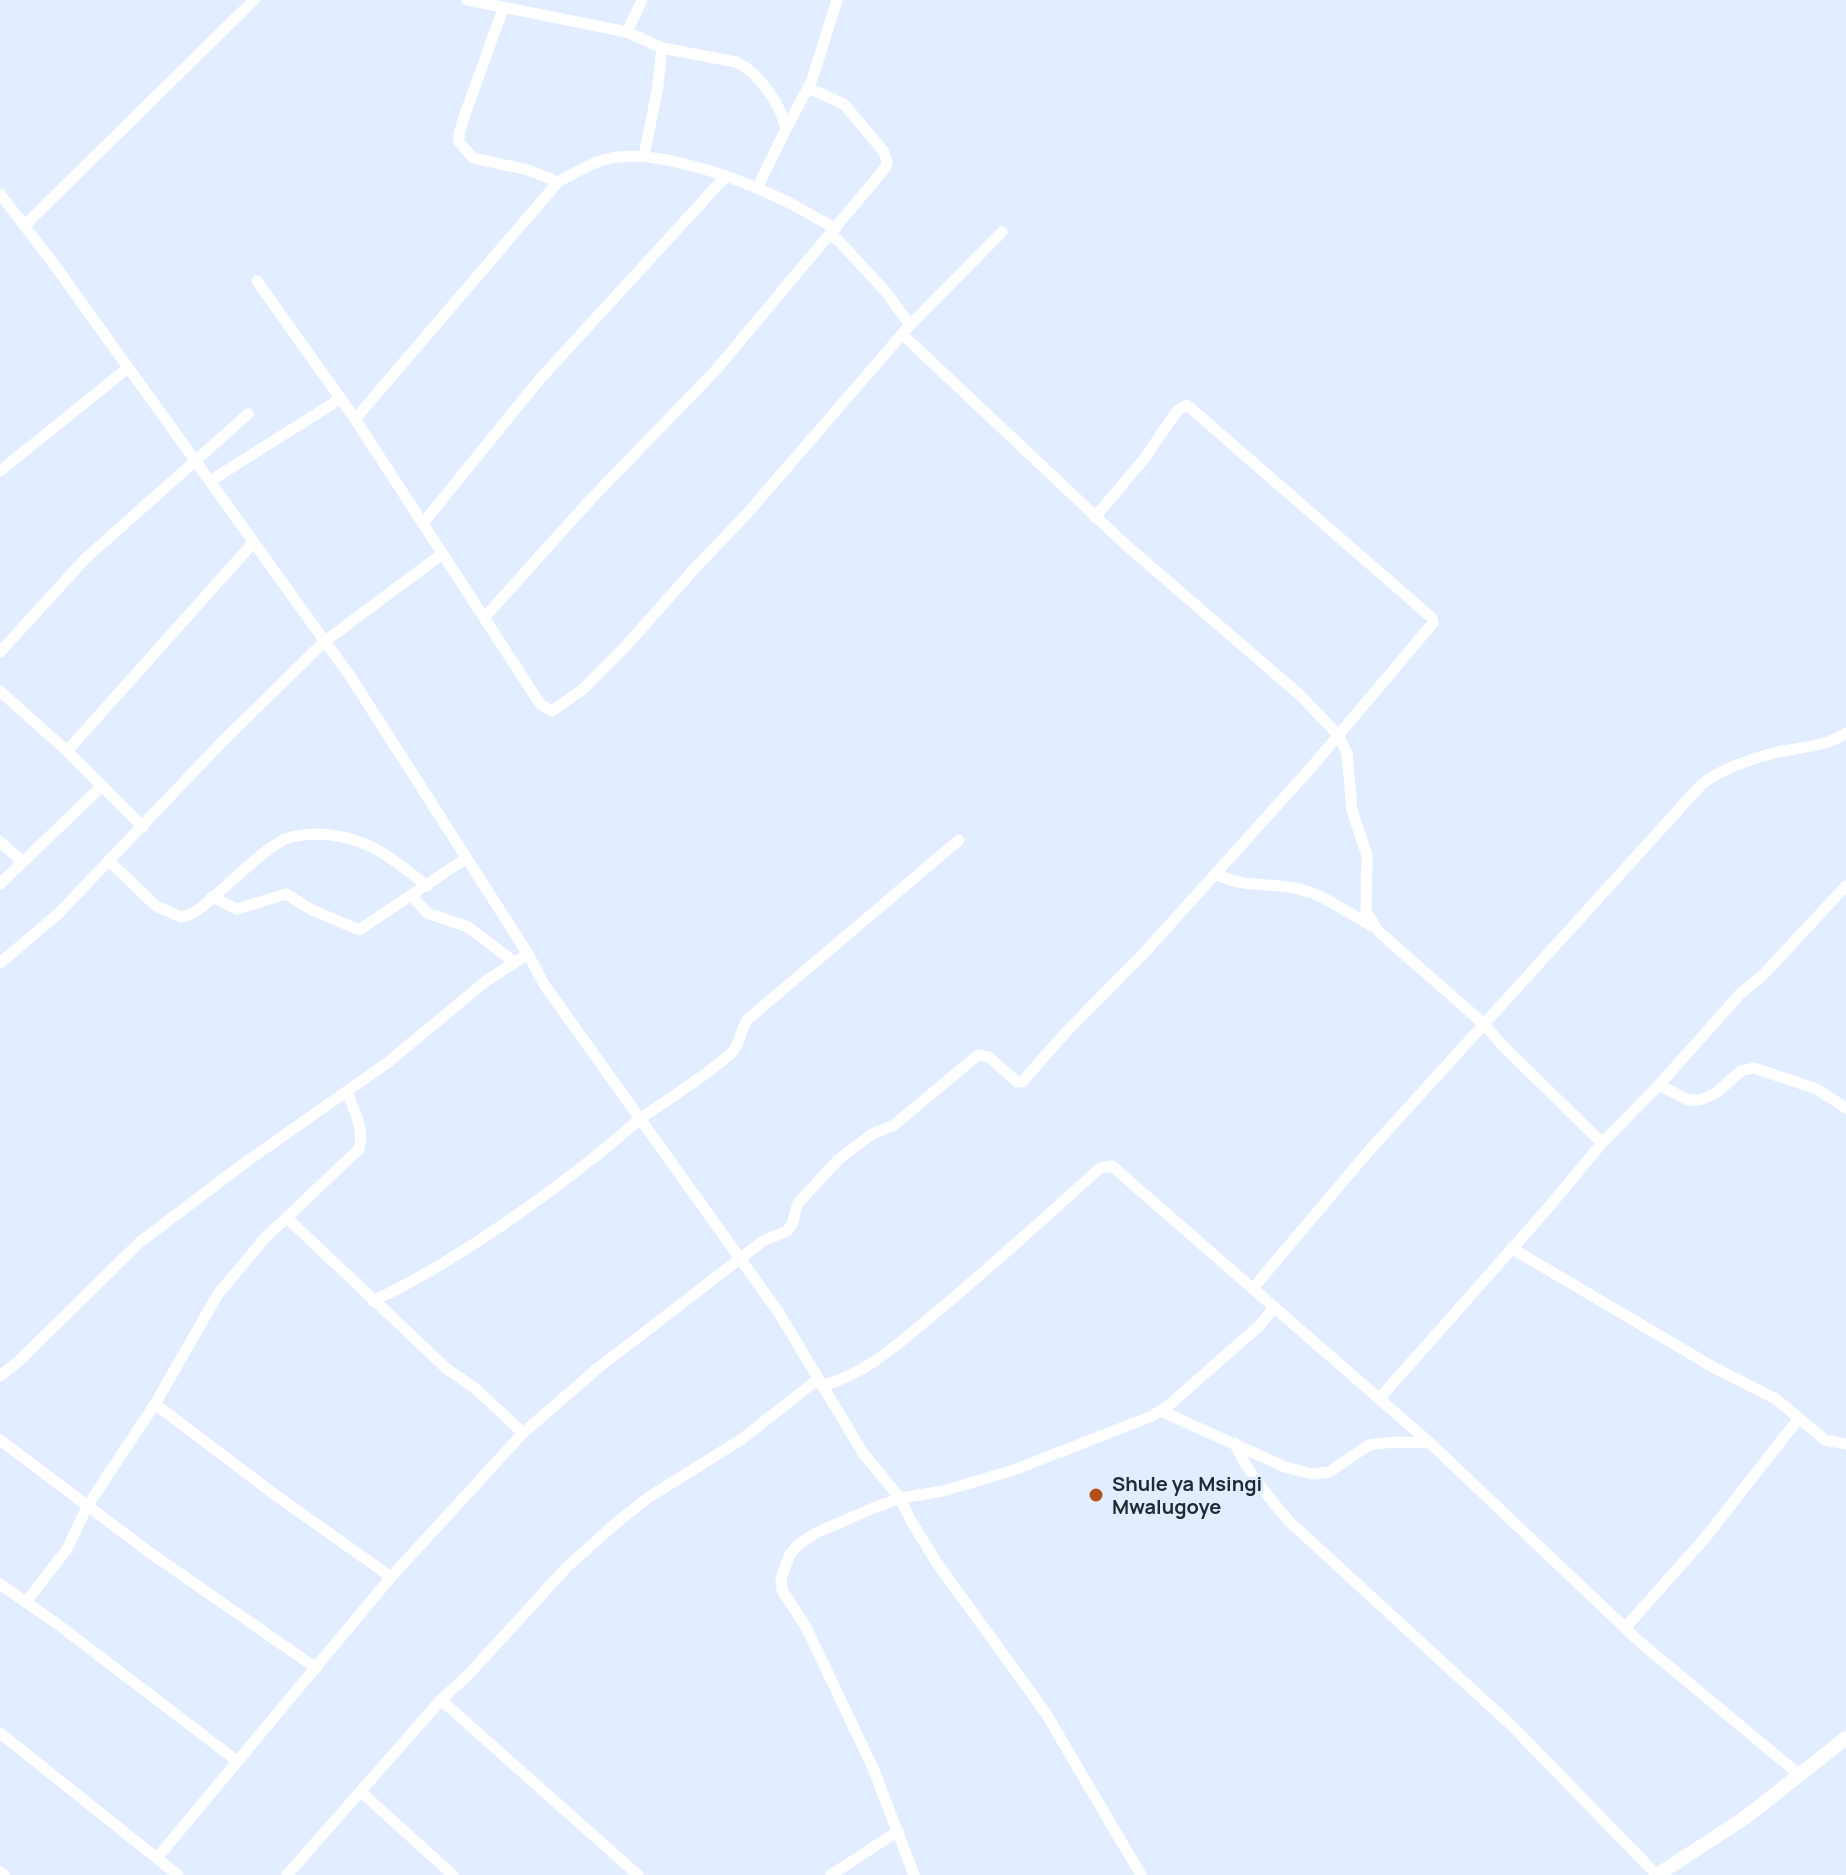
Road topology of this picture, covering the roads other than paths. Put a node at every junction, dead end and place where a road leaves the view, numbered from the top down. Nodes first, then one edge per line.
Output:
1 (254, 0) edge
2 (467, 0) edge
3 (541, 0) edge
4 (642, 0) edge
5 (837, 0) edge
6 (503, 9) junction
7 (538, 13) junction
8 (627, 32) junction
9 (662, 48) junction
10 (808, 88) junction
11 (786, 129) junction
12 (644, 156) junction
13 (726, 176) junction
14 (558, 182) junction
15 (757, 188) junction
16 (0, 194) edge
17 (25, 225) junction
18 (833, 232) junction
19 (1002, 232) dead end
20 (257, 281) dead end
21 (906, 330) junction
22 (128, 368) junction
23 (340, 399) junction
24 (248, 414) dead end
25 (355, 419) junction
26 (195, 459) junction
27 (0, 471) edge
28 (210, 481) junction
29 (1095, 517) junction
30 (424, 522) junction
31 (253, 543) junction
32 (442, 554) junction
33 (484, 618) junction
34 (324, 642) junction
35 (0, 652) edge
36 (0, 691) edge
37 (1846, 733) edge
38 (1338, 735) junction
39 (67, 751) junction
40 (102, 786) junction
41 (143, 827) junction
42 (959, 840) dead end
43 (0, 842) edge
44 (465, 859) junction
45 (23, 862) junction
46 (110, 862) junction
47 (1216, 874) junction
48 (0, 884) edge
49 (427, 886) junction
50 (1846, 886) edge
51 (411, 895) junction
52 (212, 897) junction
53 (1376, 928) junction
54 (528, 954) junction
55 (513, 961) junction
56 (0, 963) edge
57 (1484, 1024) junction
58 (1659, 1085) junction
59 (347, 1092) junction
60 (1846, 1108) edge
61 (642, 1118) junction
62 (1602, 1143) junction
63 (287, 1218) junction
64 (1511, 1248) junction
65 (740, 1260) junction
66 (1254, 1287) junction
67 (373, 1301) junction
68 (1275, 1307) junction
69 (0, 1376) edge
70 (820, 1383) junction
71 (1379, 1399) junction
72 (155, 1404) junction
73 (1161, 1411) junction
74 (1799, 1418) junction
75 (523, 1433) junction
76 (0, 1440) edge
77 (1235, 1443) junction
78 (1430, 1443) junction
79 (1846, 1444) edge
80 (900, 1498) junction
81 (88, 1505) junction
82 (391, 1577) junction
83 (0, 1584) edge
84 (26, 1602) junction
85 (1625, 1628) junction
86 (316, 1668) junction
87 (441, 1700) junction
88 (0, 1733) edge
89 (1846, 1738) edge
90 (237, 1761) junction
91 (1801, 1776) junction
92 (361, 1792) junction
93 (898, 1831) junction
94 (157, 1858) junction
95 (178, 1875) edge
96 (287, 1875) edge
97 (453, 1875) edge
98 (638, 1875) edge
99 (831, 1875) edge
100 (914, 1875) edge
101 (1141, 1875) edge
102 (1657, 1875) edge

1 - 17 street
2 - 6 street
3 - 7 street
4 - 8 street
5 - 10 street
6 - 7 street
6 - 14 street
7 - 8 street
8 - 9 street
9 - 11 street
9 - 12 street
10 - 11 street
10 - 18 street
11 - 15 street
12 - 13 street
12 - 14 street
13 - 15 street
13 - 30 street
14 - 25 street
15 - 18 street
16 - 17 street
17 - 22 street
18 - 21 street
18 - 33 street
19 - 21 street
20 - 23 street
21 - 29 street
21 - 33 street
22 - 26 street
22 - 27 street
23 - 25 street
23 - 28 street
24 - 26 street
25 - 30 street
26 - 28 street
26 - 35 street
28 - 31 street
29 - 38 street
29 - 38 street
30 - 32 street
31 - 34 street
31 - 39 street
32 - 33 street
32 - 34 street
34 - 41 street
34 - 44 street
36 - 39 street
37 - 57 street
38 - 47 street
38 - 53 street
39 - 40 street
40 - 41 street
40 - 45 street
41 - 46 street
42 - 61 street
43 - 45 street
44 - 49 street
44 - 54 street
45 - 48 street
46 - 52 street
46 - 56 street
47 - 53 street
47 - 65 street
49 - 51 street
49 - 52 street
50 - 58 street
51 - 52 street
51 - 55 street
53 - 57 street
54 - 55 street
54 - 61 street
55 - 59 street
57 - 62 street
57 - 66 street
58 - 60 street
58 - 62 street
59 - 63 street
59 - 69 street
61 - 65 street
61 - 67 street
62 - 64 street
63 - 67 street
63 - 72 street
64 - 71 street
64 - 74 street
65 - 70 street
65 - 75 street
66 - 68 street
66 - 70 street
67 - 75 street
68 - 71 street
68 - 73 street
70 - 80 street
70 - 87 street
71 - 78 street
72 - 81 street
72 - 82 street
73 - 77 street
73 - 80 street
74 - 79 street
74 - 85 street
75 - 82 street
76 - 81 street
77 - 78 street
77 - 102 street
78 - 85 street
80 - 93 street
80 - 101 street
81 - 84 street
81 - 86 street
82 - 86 street
83 - 84 street
84 - 90 street
85 - 91 street
86 - 90 street
87 - 92 street
87 - 98 street
88 - 94 street
89 - 91 street
90 - 94 street
91 - 102 street
92 - 96 street
92 - 97 street
93 - 99 street
93 - 100 street
94 - 95 street

